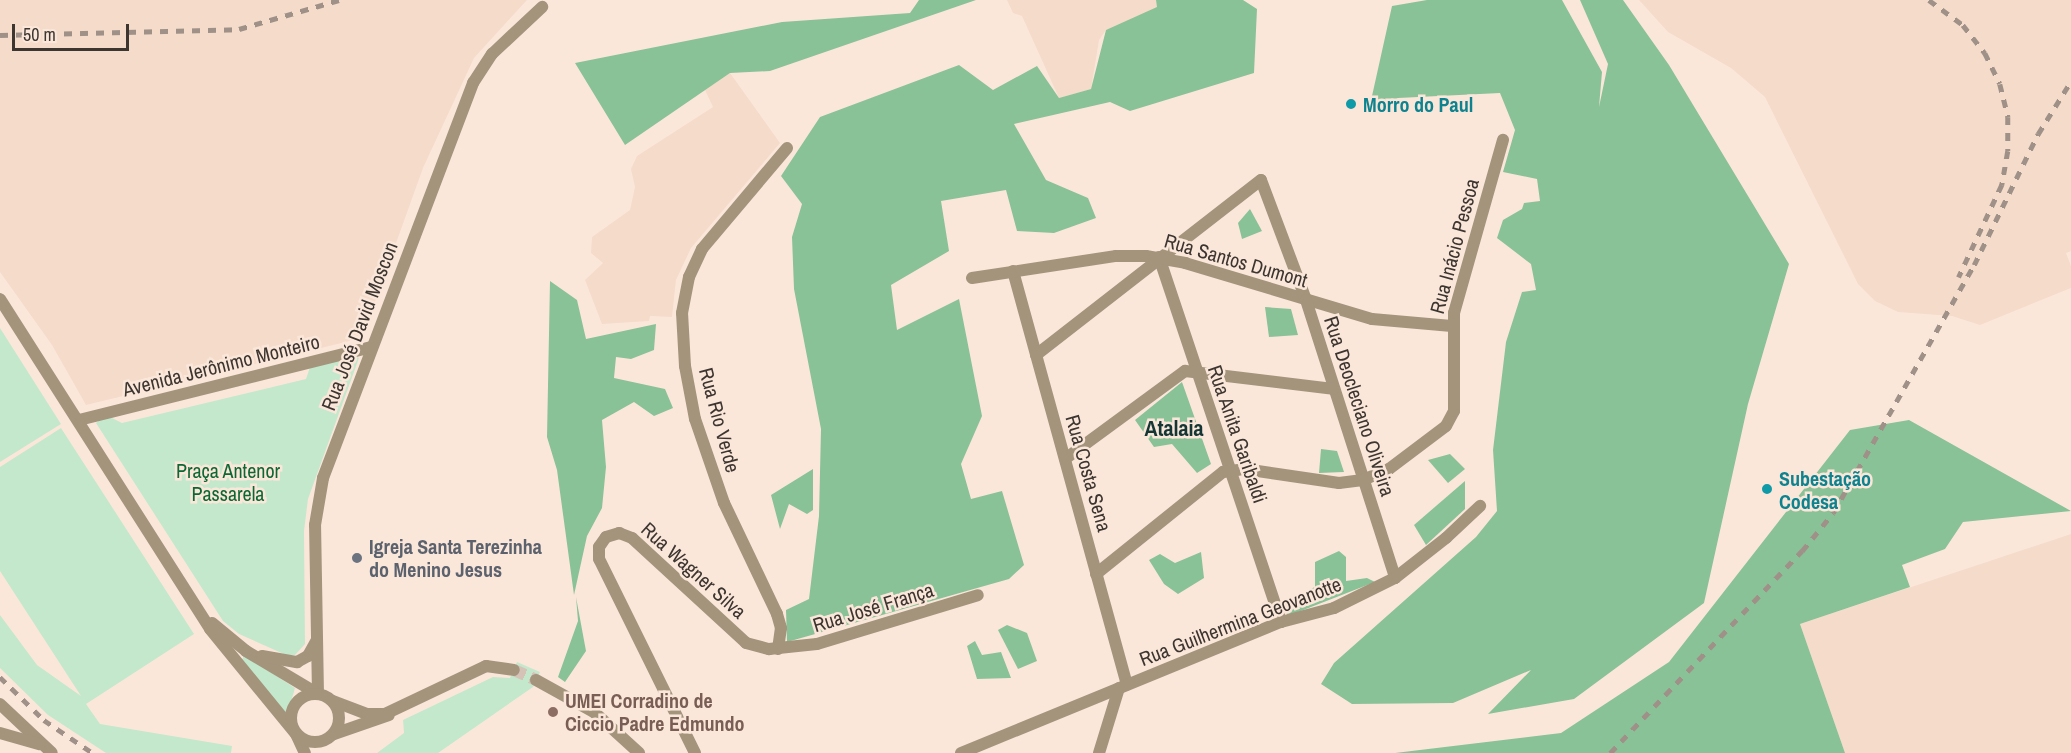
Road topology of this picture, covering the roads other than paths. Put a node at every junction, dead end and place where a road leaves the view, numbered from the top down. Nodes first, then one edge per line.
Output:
1 (542, 7) dead end
2 (1503, 140) dead end
3 (786, 148) dead end
4 (1159, 257) junction
5 (1013, 271) junction
6 (972, 278) dead end
7 (0, 299) edge
8 (1306, 300) junction
9 (1452, 326) junction
10 (372, 347) junction
11 (1036, 355) junction
12 (1197, 371) junction
13 (1334, 389) junction
14 (79, 420) junction
15 (1065, 459) junction
16 (1230, 470) junction
17 (1363, 480) junction
18 (1480, 506) dead end
19 (1096, 574) junction
20 (1395, 578) junction
21 (978, 596) dead end
22 (204, 615) junction
23 (1281, 622) junction
24 (317, 640) junction
25 (778, 649) junction
26 (246, 651) junction
27 (514, 670) tunnel mouth
28 (536, 680) tunnel mouth
29 (1123, 687) junction
30 (318, 694) junction
31 (333, 701) junction
32 (0, 704) edge
33 (395, 711) junction
34 (0, 733) edge
35 (296, 734) junction
36 (334, 734) junction
37 (47, 749) edge
38 (305, 753) edge
39 (326, 753) edge
40 (639, 753) edge
41 (695, 753) edge
42 (961, 753) edge
43 (1099, 753) edge

1 - 10 street, Rua José David Moscon
2 - 9 street, Rua Inácio Pessoa
3 - 25 street, Rua Rio Verde
4 - 5 street, Rua Santos Dumont
4 - 8 street, Rua Santos Dumont
4 - 8 street, Rua Deocleciano Oliveira
4 - 11 street
4 - 12 street, Rua Anita Garibaldi
5 - 6 street, Rua Santos Dumont
5 - 11 street, Rua Costa Sena
7 - 14 street
8 - 9 street, Rua Santos Dumont
8 - 13 street, Rua Deocleciano Oliveira
9 - 17 street, Rua Inácio Pessoa
10 - 14 street, Avenida Jerônimo Monteiro
10 - 24 street, Rua José David Moscon
11 - 15 street, Rua Costa Sena
12 - 13 street
12 - 15 street
12 - 16 street, Rua Anita Garibaldi
13 - 17 street, Rua Deocleciano Oliveira
14 - 22 street
15 - 19 street, Rua Costa Sena
16 - 17 street, Rua Inácio Pessoa
16 - 19 street
16 - 23 street, Rua Anita Garibaldi
17 - 20 street, Rua Deocleciano Oliveira
18 - 20 street, Rua Guilhermina Geovanotte
19 - 29 street, Rua Costa Sena
20 - 23 street, Rua Guilhermina Geovanotte
21 - 25 street, Rua José França
22 - 26 street
22 - 35 street
23 - 29 street, Rua Guilhermina Geovanotte
24 - 26 street
24 - 30 street, Rua José David Moscon
25 - 41 street, Rua Wagner Silva
26 - 30 street
27 - 33 street
28 - 40 street
29 - 42 street, Rua Guilhermina Geovanotte
29 - 43 street
30 - 31 street
30 - 35 street
31 - 33 street
31 - 36 street
32 - 37 street
33 - 36 street
34 - 37 street
35 - 36 street
35 - 38 street
36 - 39 street

